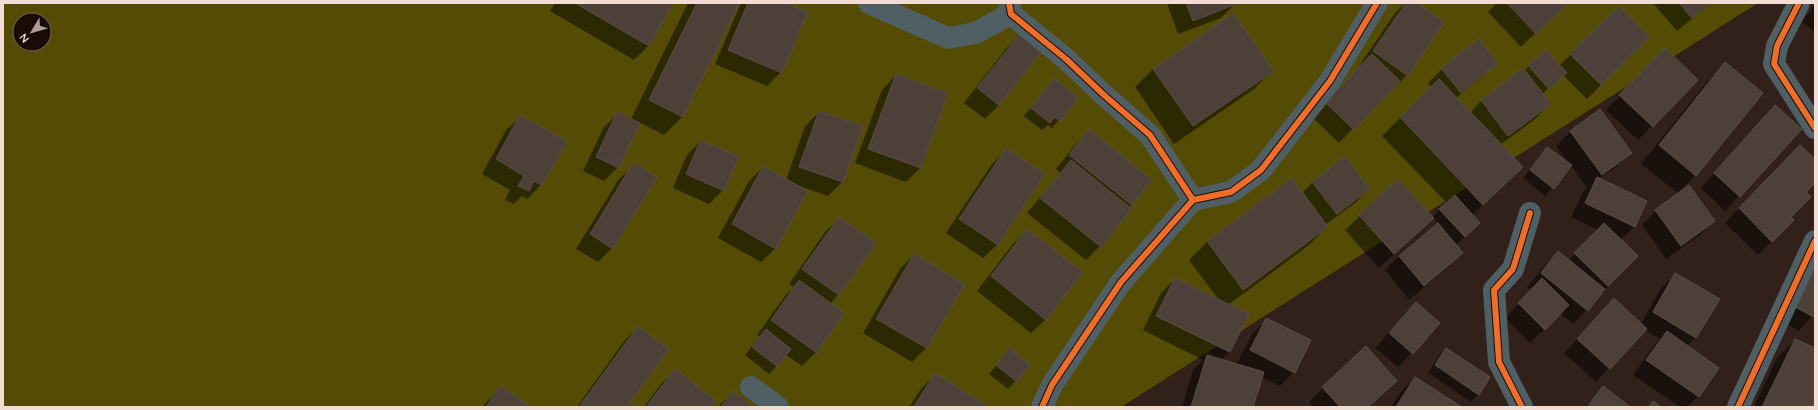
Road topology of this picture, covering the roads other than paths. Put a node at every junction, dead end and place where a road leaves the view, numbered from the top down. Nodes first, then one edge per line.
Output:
1 (869, 3) edge
2 (1377, 3) edge
3 (1799, 3) edge
4 (1010, 8) edge
5 (1815, 128) edge
6 (1193, 200) junction
7 (1530, 213) dead end
8 (1815, 241) edge
9 (751, 387) dead end
10 (778, 407) edge
11 (1042, 407) edge
12 (1522, 407) edge
13 (1738, 407) edge

1 - 4 street
2 - 6 street
3 - 5 street
4 - 6 street
6 - 11 street
7 - 12 street
8 - 13 street
9 - 10 street

